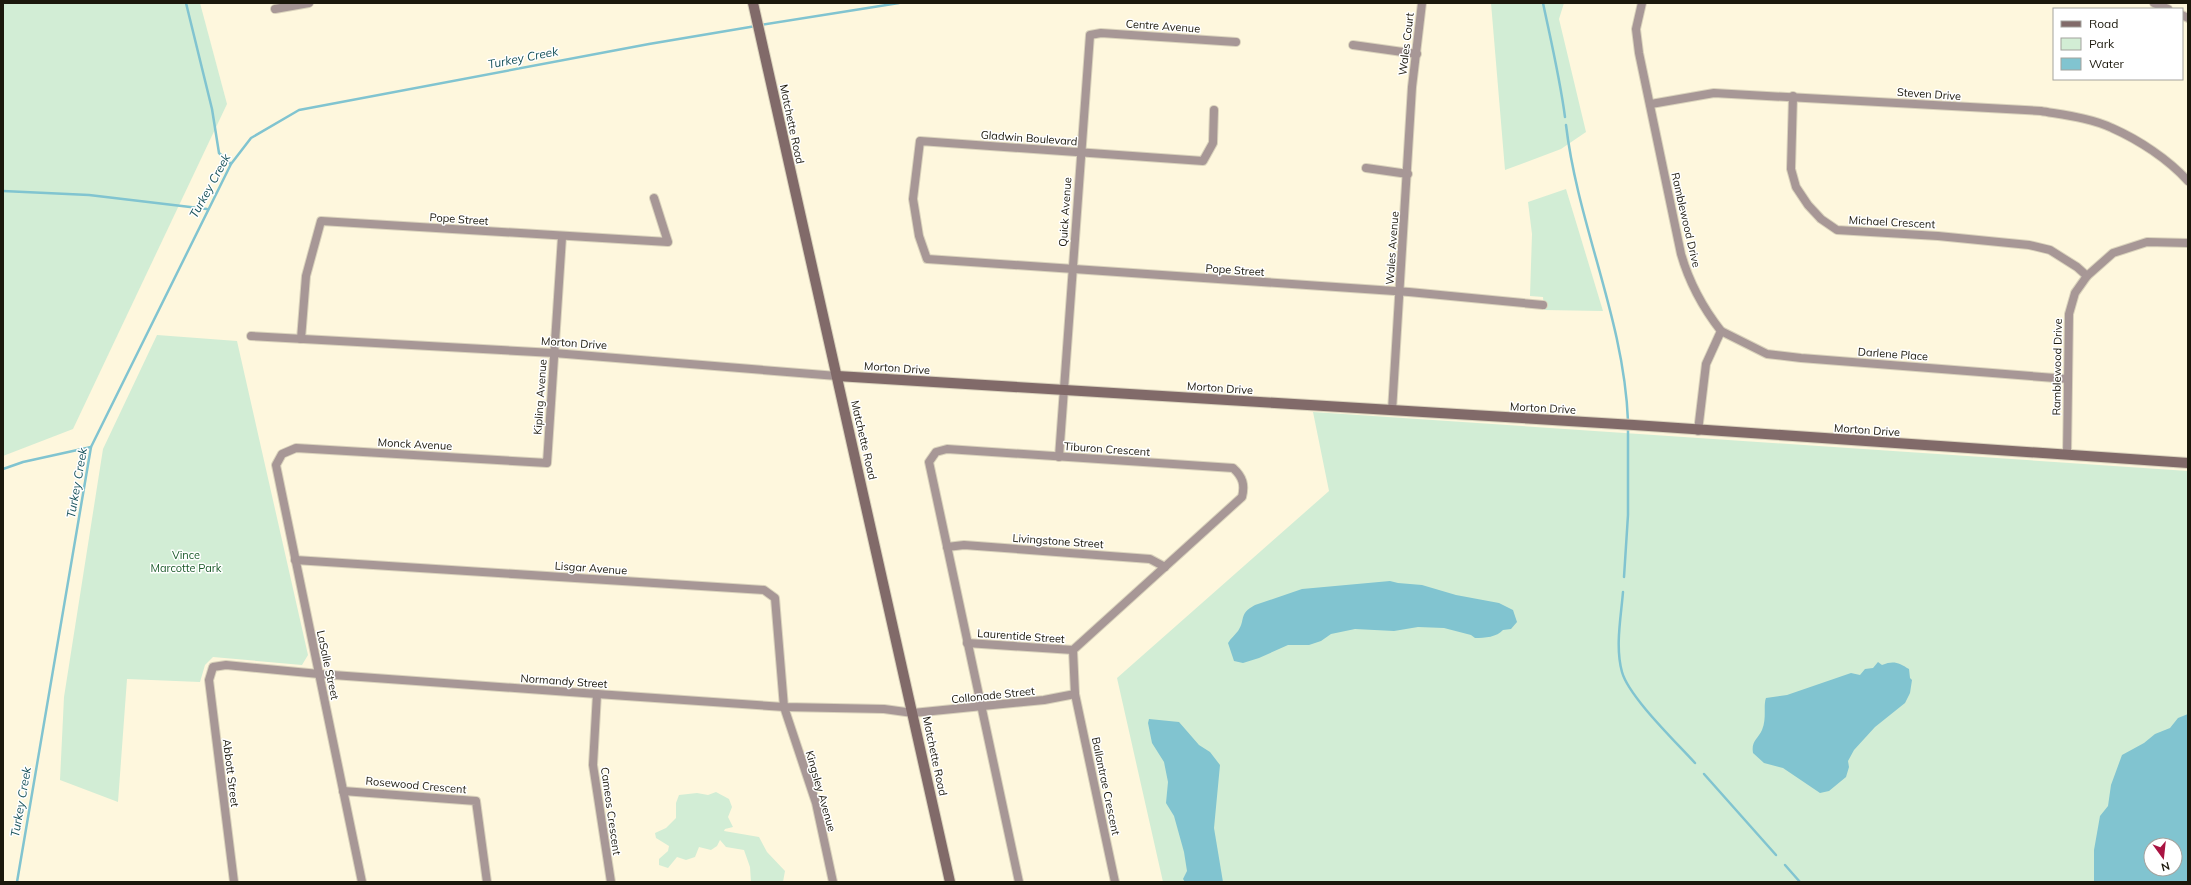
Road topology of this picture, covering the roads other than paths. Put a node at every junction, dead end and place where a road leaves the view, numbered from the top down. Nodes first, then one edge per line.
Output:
1 (310, 3) edge
2 (753, 3) edge
3 (1422, 3) edge
4 (1642, 3) edge
5 (2154, 3) edge
6 (2166, 8) edge
7 (275, 9) dead end
8 (1090, 35) joint
9 (1236, 42) dead end
10 (1353, 45) dead end
11 (1416, 54) junction
12 (1412, 87) joint
13 (1793, 96) junction
14 (1650, 104) junction
15 (1214, 110) dead end
16 (1080, 152) junction
17 (1366, 168) dead end
18 (1408, 174) junction
19 (2188, 180) edge
20 (654, 198) dead end
21 (562, 237) junction
22 (2188, 243) edge
23 (927, 259) joint
24 (1073, 270) junction
25 (2087, 276) junction
26 (1400, 292) junction
27 (1543, 305) dead end
28 (1721, 331) junction
29 (251, 336) dead end
30 (301, 339) junction
31 (554, 353) junction
32 (837, 376) junction
33 (2068, 379) junction
34 (1065, 390) junction
35 (1392, 411) junction
36 (1698, 431) junction
37 (282, 454) joint
38 (2067, 455) junction
39 (1059, 457) junction
40 (547, 463) joint
41 (2188, 463) edge
42 (947, 547) junction
43 (295, 560) junction
44 (1165, 567) junction
45 (967, 643) junction
46 (1072, 650) junction
47 (213, 667) joint
48 (319, 674) junction
49 (597, 694) junction
50 (1075, 694) junction
51 (784, 707) junction
52 (980, 707) junction
53 (913, 713) junction
54 (343, 791) junction
55 (234, 882) edge
56 (362, 882) edge
57 (487, 882) edge
58 (611, 882) edge
59 (833, 882) edge
60 (950, 882) edge
61 (1019, 882) edge
62 (1115, 882) edge

1 - 7 street
2 - 32 street, Matchette Road
3 - 11 street, Wales Court
4 - 14 street, Ramblewood Drive
5 - 6 street
8 - 9 street, Centre Avenue
8 - 16 street, Quick Avenue
10 - 11 street
11 - 12 street, Wales Court
12 - 18 street, Wales Avenue
13 - 14 street, Steven Drive
13 - 19 street, Steven Drive
13 - 25 street, Michael Crescent
14 - 28 street, Ramblewood Drive
15 - 16 street, Gladwin Boulevard
16 - 23 street, Gladwin Boulevard
16 - 24 street, Quick Avenue
17 - 18 street
18 - 26 street, Wales Avenue
20 - 21 street, Pope Street
21 - 30 street, Pope Street
21 - 31 street, Kipling Avenue
22 - 25 street, Ramblewood Drive
23 - 24 street, Pope Street
24 - 26 street, Pope Street
24 - 34 street, Quick Avenue
25 - 33 street, Ramblewood Drive
26 - 27 street, Pope Street
26 - 35 street, Wales Avenue
28 - 33 street, Darlene Place
28 - 36 street
29 - 30 street, Morton Drive
30 - 31 street, Morton Drive
31 - 32 street, Morton Drive
31 - 40 street, Kipling Avenue
32 - 34 street, Morton Drive
32 - 53 street, Matchette Road
33 - 38 street, Ramblewood Drive
34 - 35 street, Morton Drive
34 - 39 street, Quick Avenue
35 - 36 street, Morton Drive
36 - 38 street, Morton Drive
37 - 40 street, Monck Avenue
37 - 43 street, LaSalle Street
38 - 41 street, Morton Drive
39 - 42 street, Tiburon Crescent
39 - 44 street, Tiburon Crescent
42 - 44 street, Livingstone Street
42 - 45 street, Tiburon Crescent
43 - 48 street, LaSalle Street
43 - 51 street, Lisgar Avenue
44 - 46 street, Tiburon Crescent
45 - 46 street, Laurentide Street
45 - 52 street, Tiburon Crescent
46 - 50 street
47 - 48 street, Normandy Street
47 - 55 street, Abbott Street
48 - 49 street, Normandy Street
48 - 54 street, LaSalle Street
49 - 51 street, Normandy Street
49 - 58 street, Cameos Crescent
50 - 52 street, Collonade Street
50 - 62 street, Ballantrae Crescent
51 - 53 street, Normandy Street
51 - 59 street, Kingsley Avenue
52 - 53 street, Collonade Street
52 - 61 street
53 - 60 street, Matchette Road
54 - 56 street, LaSalle Street
54 - 57 street, Rosewood Crescent

